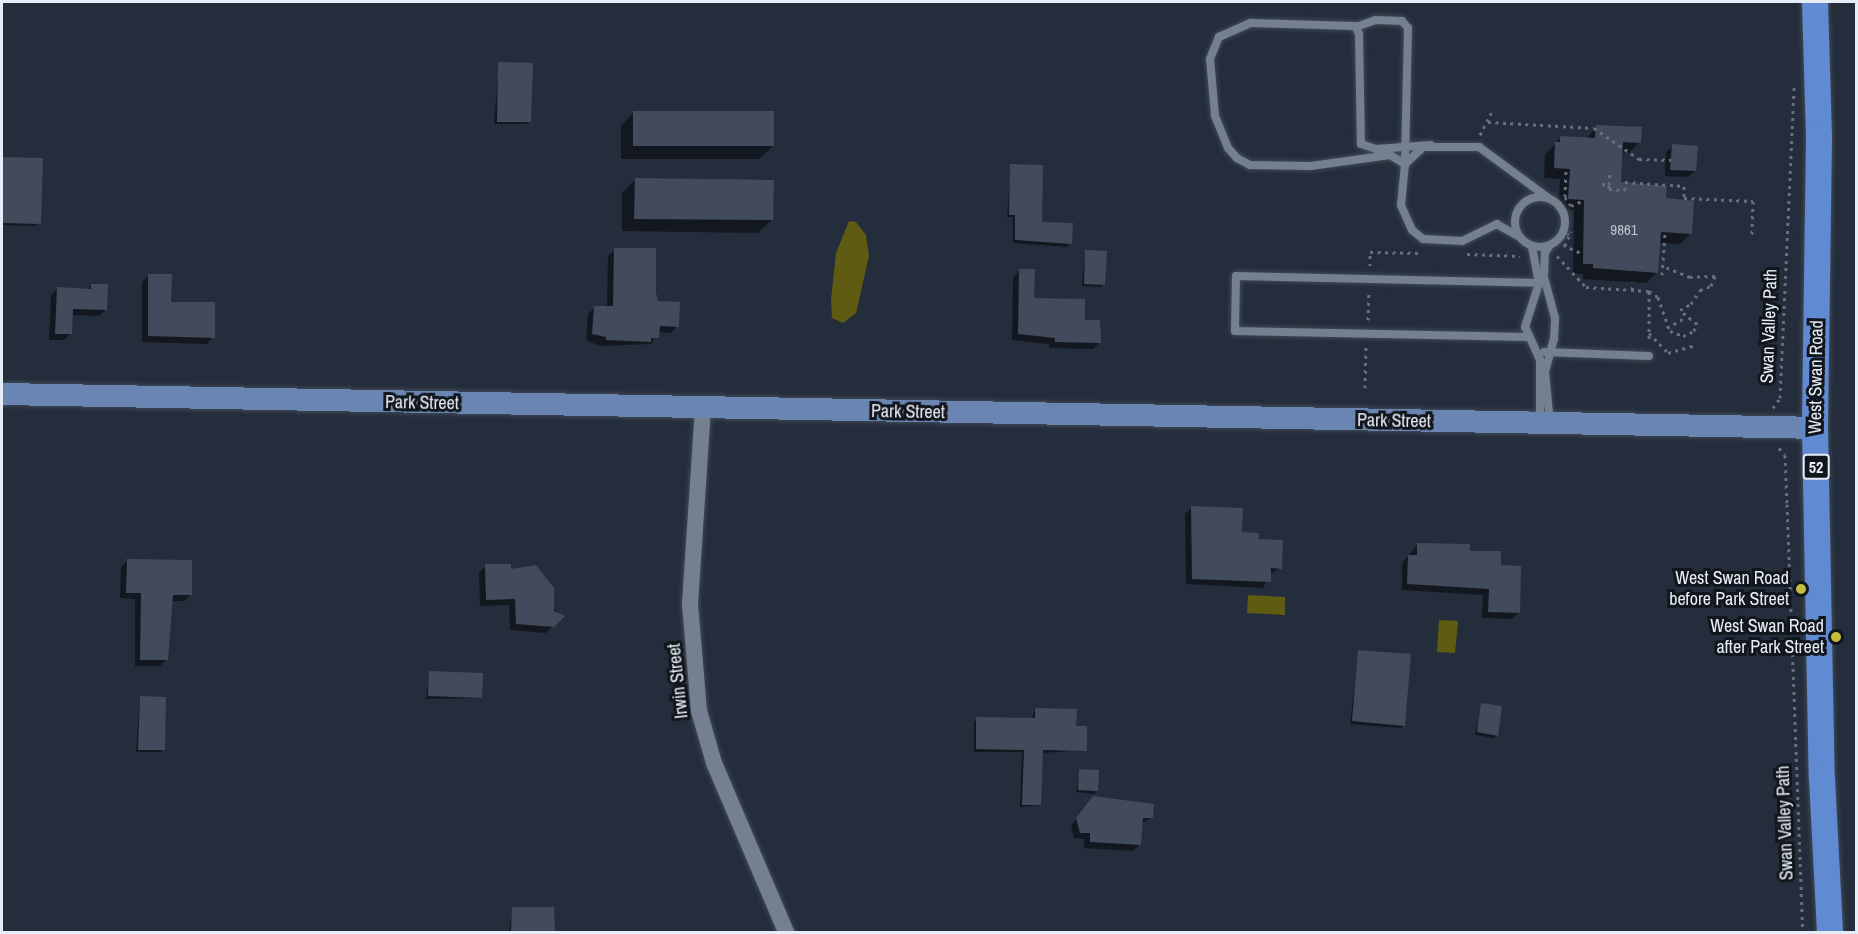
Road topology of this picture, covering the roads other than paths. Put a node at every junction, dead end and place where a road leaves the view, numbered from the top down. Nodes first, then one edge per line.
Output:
1 (1815, 2) edge
2 (1356, 27) junction
3 (1431, 145) junction
4 (1406, 146) junction
5 (1405, 164) junction
6 (1547, 198) junction
7 (1520, 237) junction
8 (1557, 244) junction
9 (1532, 246) junction
10 (1542, 283) junction
11 (1527, 337) junction
12 (1538, 352) junction
13 (1549, 352) junction
14 (1649, 356) dead end
15 (2, 394) edge
16 (703, 408) junction
17 (1545, 423) junction
18 (1815, 428) junction
19 (786, 933) edge
20 (1830, 933) edge

1 - 18 main road, West Swan Road / 52
2 - 4 lane
2 - 4 lane
2 - 5 lane
3 - 4 lane
3 - 5 lane
3 - 6 lane
4 - 5 lane
5 - 7 lane
6 - 7 lane
6 - 8 lane
7 - 9 lane
8 - 9 lane
8 - 10 lane
9 - 10 lane
10 - 11 lane
10 - 11 lane
10 - 13 lane
11 - 12 lane
12 - 13 lane
12 - 17 lane
13 - 14 lane
13 - 17 lane
15 - 16 street, Park Street
16 - 17 street, Park Street
16 - 19 street, Irwin Street
17 - 18 street, Park Street
18 - 20 main road, West Swan Road / 52

